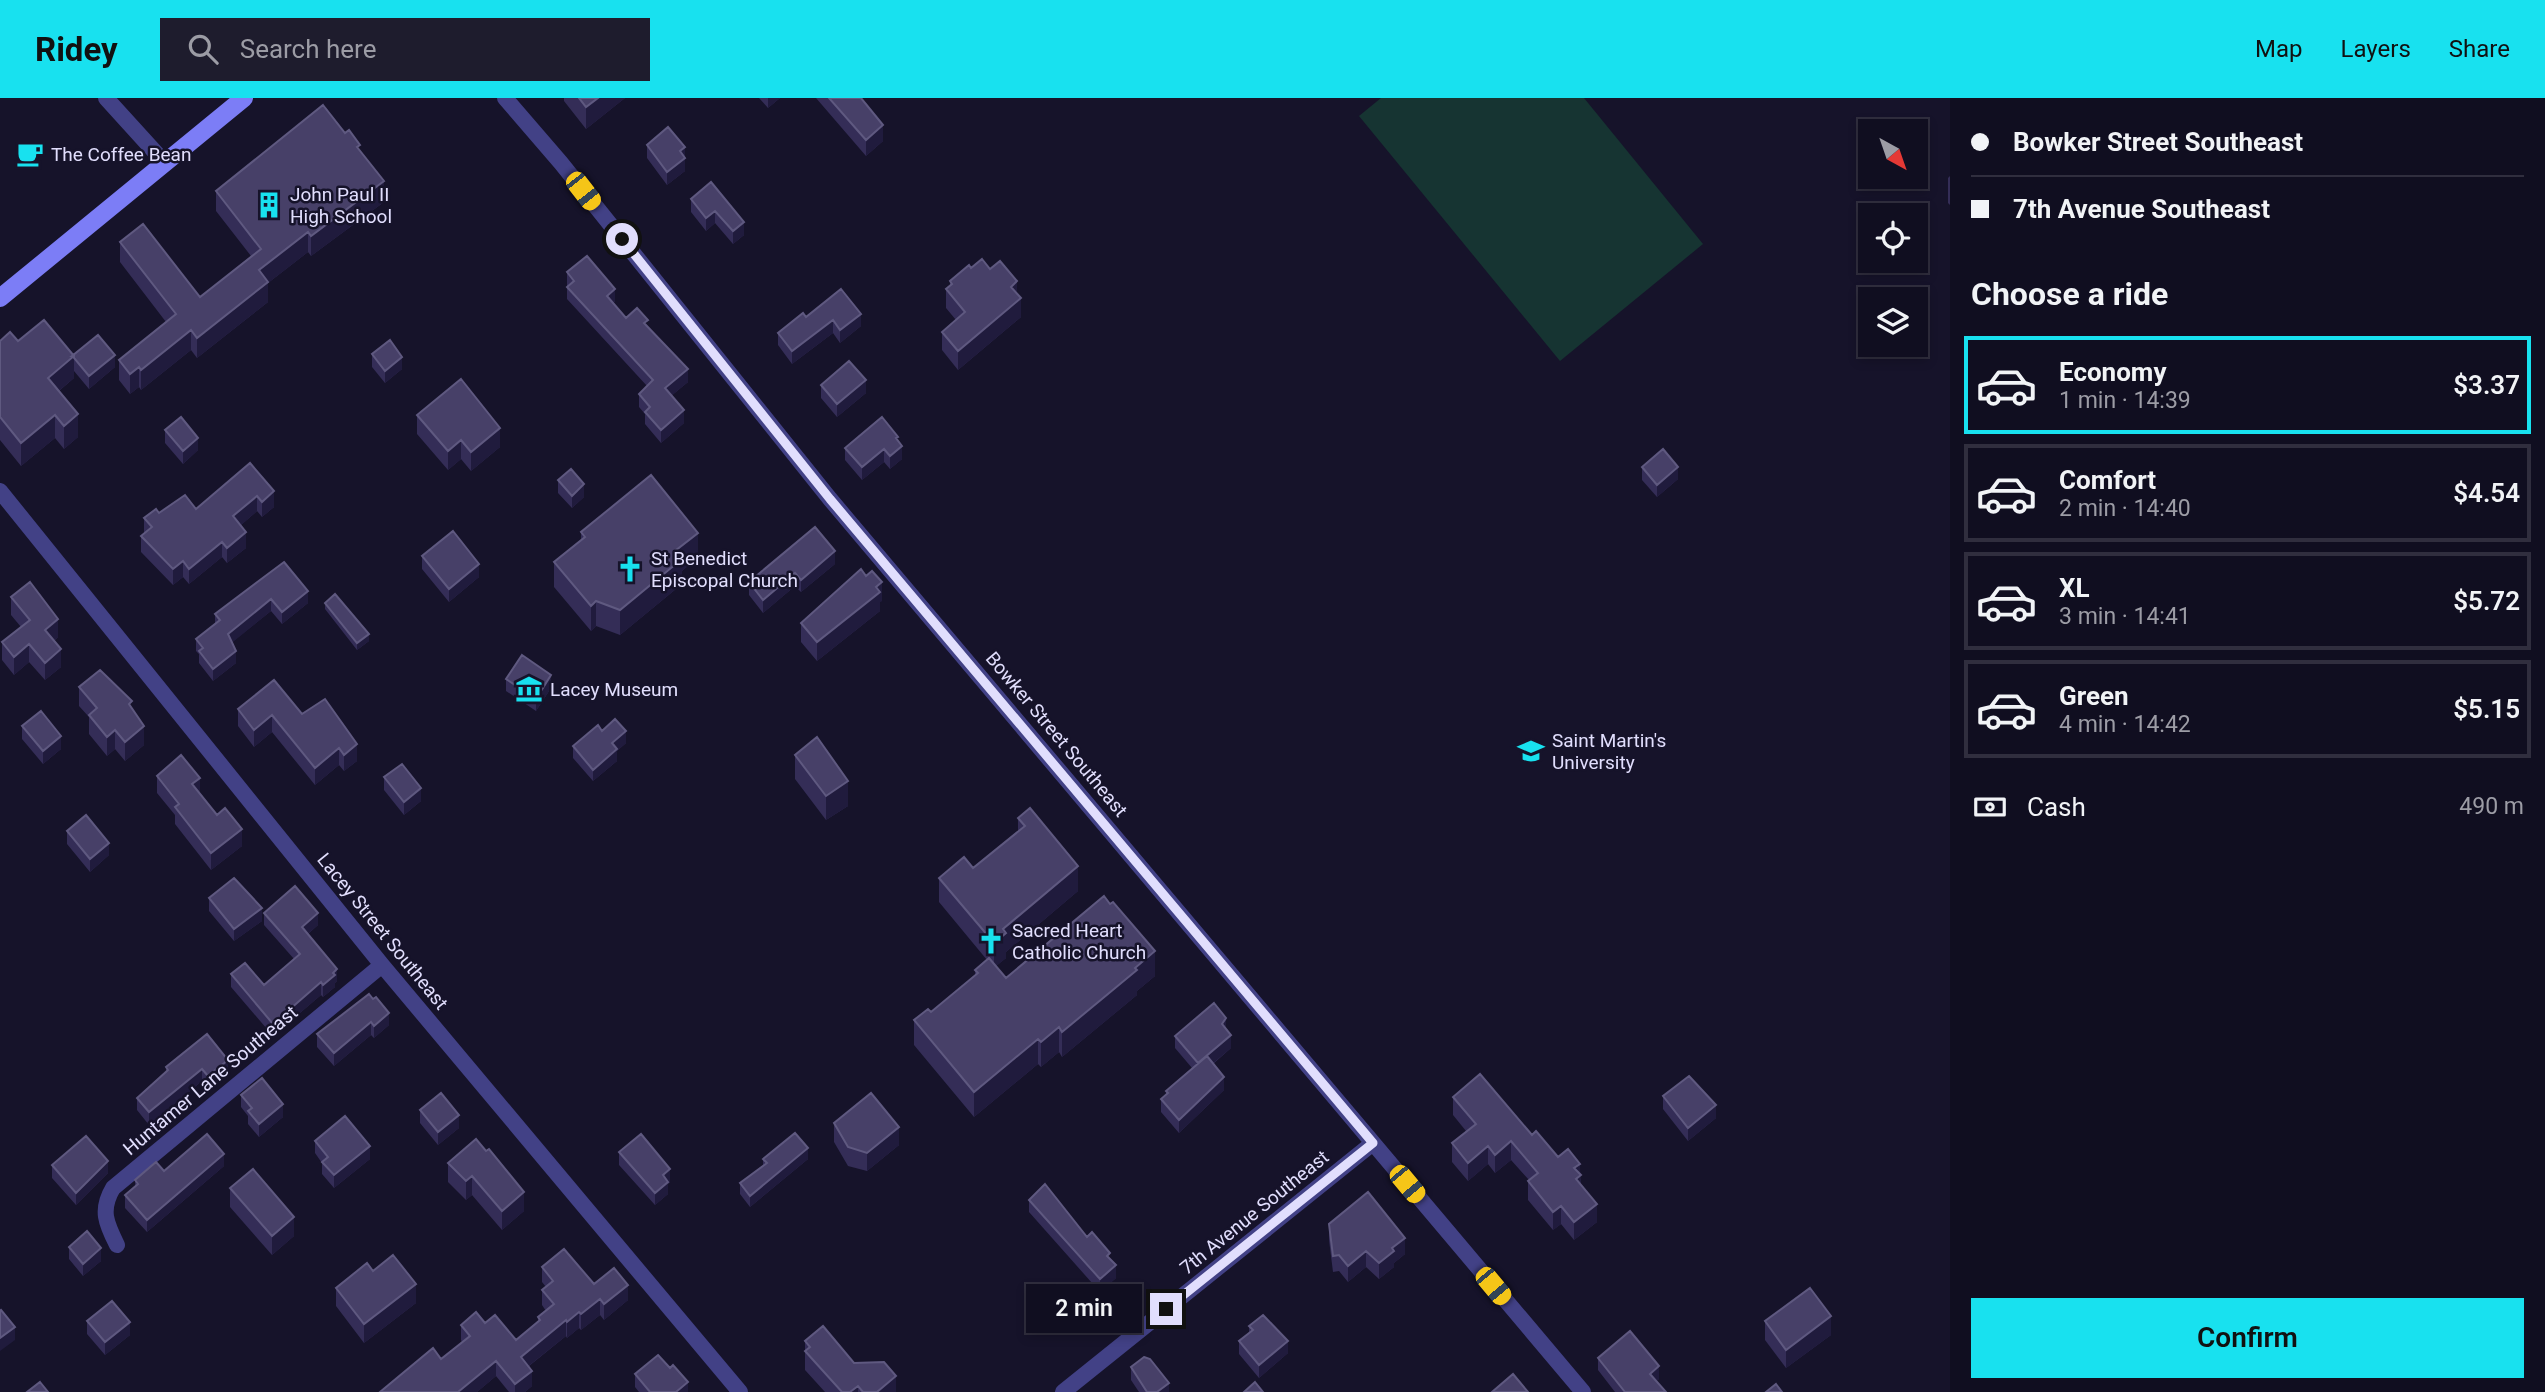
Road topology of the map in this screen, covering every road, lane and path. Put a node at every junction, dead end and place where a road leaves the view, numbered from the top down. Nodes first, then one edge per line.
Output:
1 (106, 98) edge
2 (244, 98) edge
3 (505, 98) edge
4 (165, 163) junction
5 (0, 298) edge
6 (0, 491) edge
7 (382, 965) junction
8 (1373, 1143) junction
9 (117, 1245) dead end
10 (740, 1392) edge
11 (1062, 1392) edge
12 (1583, 1392) edge

1 - 4 street
2 - 4 main road
3 - 8 street, Bowker Street Southeast
4 - 5 main road
6 - 7 street, Lacey Street Southeast
7 - 9 street, Huntamer Lane Southeast
7 - 10 street, Lacey Street Southeast
8 - 11 street, 7th Avenue Southeast
8 - 12 street, Bowker Street Southeast

